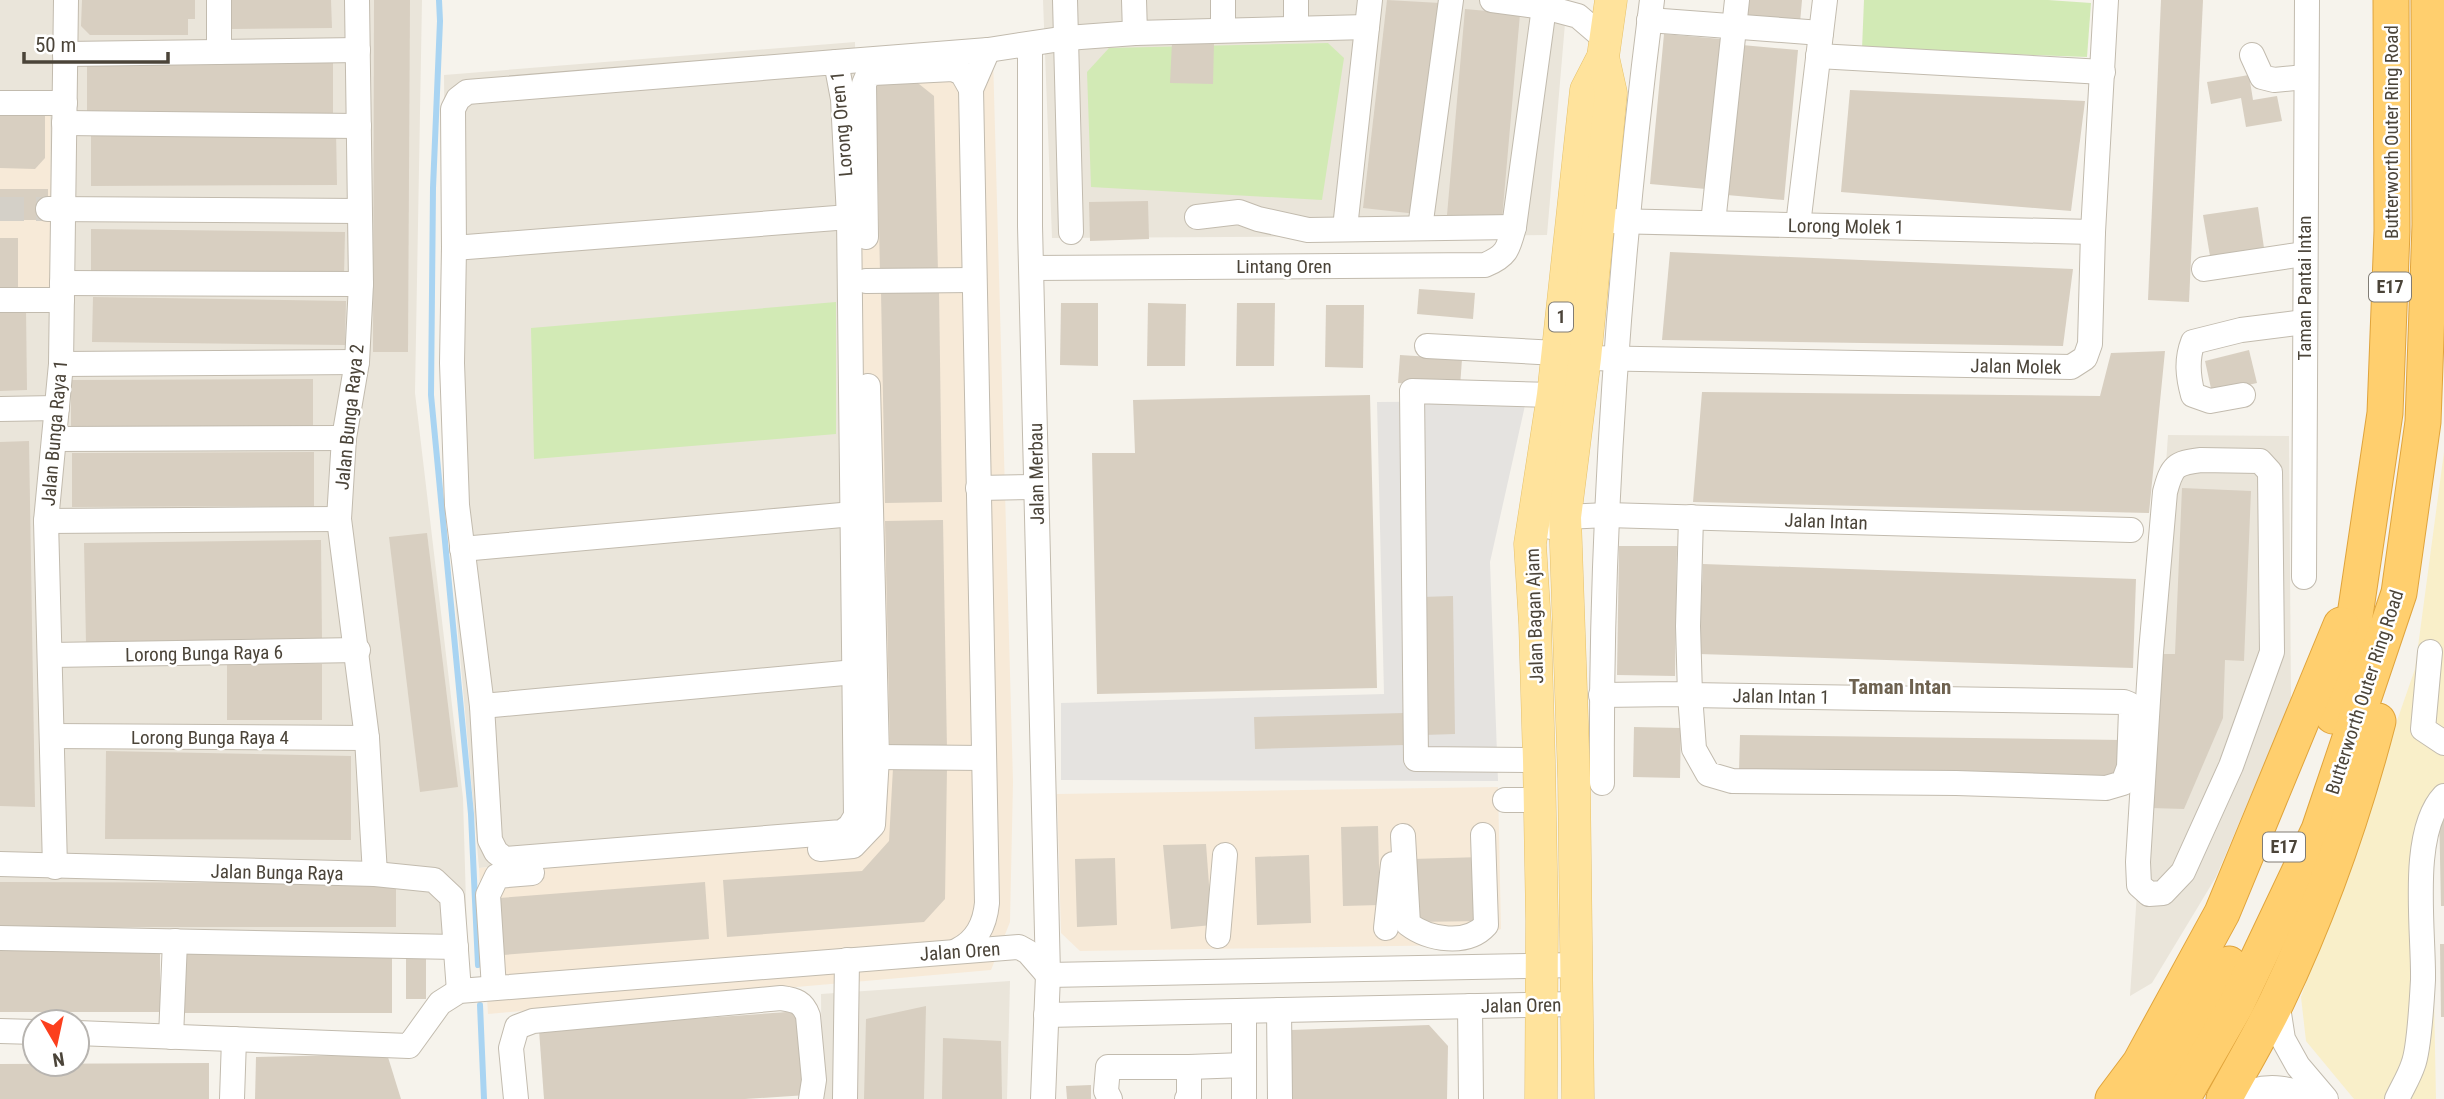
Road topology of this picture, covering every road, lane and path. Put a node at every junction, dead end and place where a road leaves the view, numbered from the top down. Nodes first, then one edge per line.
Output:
1 (65, 0) edge
2 (219, 0) edge
3 (357, 0) edge
4 (1066, 0) edge
5 (1134, 0) edge
6 (1223, 0) edge
7 (1296, 0) edge
8 (1370, 0) edge
9 (1451, 0) edge
10 (1493, 0) edge
11 (1590, 0) edge
12 (1611, 0) edge
13 (1738, 0) edge
14 (1825, 0) edge
15 (2106, 0) edge
16 (2307, 0) edge
17 (2391, 0) edge
18 (2429, 0) edge
19 (1544, 3) edge
20 (1651, 10) edge
21 (1735, 26) junction
22 (1296, 27) junction
23 (1367, 27) junction
24 (1223, 30) junction
25 (1135, 33) junction
26 (1067, 38) junction
27 (1030, 44) junction
28 (1820, 45) junction
29 (1605, 48) junction
30 (358, 50) junction
31 (988, 50) junction
32 (219, 52) junction
33 (65, 54) junction
34 (2252, 55) dead end
35 (836, 62) junction
36 (2103, 72) junction
37 (2305, 77) junction
38 (971, 89) junction
39 (0, 103) edge
40 (65, 113) junction
41 (359, 126) junction
42 (56, 209) junction
43 (359, 211) junction
44 (1197, 216) dead end
45 (849, 217) junction
46 (1613, 221) junction
47 (1713, 223) junction
48 (1798, 225) junction
49 (1514, 227) junction
50 (1345, 228) junction
51 (1420, 228) junction
52 (1071, 232) dead end
53 (2093, 232) junction
54 (454, 248) junction
55 (2304, 254) junction
56 (1032, 268) junction
57 (2204, 269) dead end
58 (973, 280) junction
59 (866, 281) junction
60 (361, 284) junction
61 (62, 292) junction
62 (0, 300) edge
63 (2304, 322) junction
64 (1427, 346) dead end
65 (1586, 357) junction
66 (357, 362) junction
67 (61, 364) junction
68 (1553, 395) junction
69 (2243, 395) dead end
70 (57, 408) junction
71 (0, 409) edge
72 (1576, 435) junction
73 (344, 438) junction
74 (1612, 438) junction
75 (54, 439) junction
76 (2303, 477) junction
77 (2271, 478) junction
78 (1037, 487) junction
79 (978, 488) junction
80 (853, 514) junction
81 (1607, 515) junction
82 (1565, 517) junction
83 (1691, 517) junction
84 (339, 519) junction
85 (46, 521) junction
86 (2131, 530) dead end
87 (1530, 544) junction
88 (462, 549) junction
89 (2363, 573) junction
90 (2304, 577) dead end
91 (2399, 593) junction
92 (358, 650) junction
93 (2430, 652) dead end
94 (50, 655) junction
95 (855, 672) junction
96 (1601, 695) junction
97 (1690, 695) junction
98 (482, 706) junction
99 (52, 736) junction
100 (367, 738) junction
101 (2444, 743) edge
102 (877, 757) junction
103 (984, 758) junction
104 (1539, 760) junction
105 (1602, 783) dead end
106 (2444, 796) edge
107 (1505, 800) dead end
108 (1538, 800) junction
109 (1483, 835) dead end
110 (1225, 855) dead end
111 (0, 864) edge
112 (55, 867) junction
113 (375, 874) junction
114 (1387, 928) dead end
115 (1217, 936) dead end
116 (0, 938) edge
117 (175, 942) junction
118 (456, 947) junction
119 (958, 950) junction
120 (847, 960) junction
121 (1540, 965) junction
122 (1576, 965) junction
123 (1196, 972) junction
124 (1048, 975) junction
125 (494, 988) junction
126 (459, 991) junction
127 (2277, 1001) junction
128 (1576, 1004) junction
129 (1541, 1005) junction
130 (1469, 1006) junction
131 (1279, 1010) junction
132 (1244, 1011) junction
133 (1196, 1012) junction
134 (1046, 1015) junction
135 (0, 1031) edge
136 (21, 1032) edge
137 (91, 1034) edge
138 (171, 1037) junction
139 (234, 1039) junction
140 (1244, 1065) junction
141 (1189, 1068) junction
142 (232, 1099) edge
143 (516, 1099) edge
144 (811, 1099) edge
145 (845, 1099) edge
146 (1043, 1099) edge
147 (1110, 1099) edge
148 (1186, 1099) edge
149 (1244, 1099) edge
150 (1280, 1099) edge
151 (1471, 1099) edge
152 (1541, 1099) edge
153 (1578, 1099) edge
154 (2113, 1099) edge
155 (2150, 1099) edge
156 (2182, 1099) edge
157 (2224, 1099) edge
158 (2235, 1099) edge
159 (2319, 1099) edge
160 (2326, 1099) edge
161 (2397, 1099) edge

1 - 33 street, Jalan Bunga Raya 1
2 - 32 street
3 - 30 street, Jalan Bunga Raya 2
4 - 26 street
5 - 25 street
6 - 24 street
7 - 22 street
8 - 23 street
9 - 51 street
10 - 19 street
11 - 19 street
12 - 29 main road, Jalan Bagan Ajam / 1
13 - 21 street
14 - 28 street
15 - 36 street, Jalan Molek
16 - 37 street, Taman Pantai Intan
17 - 89 highway, Butterworth Outer Ring Road / E17
18 - 91 highway, Butterworth Outer Ring Road / E17
19 - 29 street
19 - 49 street, Lintang Oren
20 - 21 street
20 - 46 street
21 - 28 street
21 - 47 street
22 - 23 street
22 - 24 street
23 - 50 street
24 - 25 street
25 - 26 street
26 - 27 street
26 - 52 street
27 - 31 street
27 - 56 street, Jalan Merbau
28 - 36 street
28 - 48 street
29 - 46 main road, Jalan Bagan Ajam / 1
29 - 65 main road, Jalan Bagan Ajam / 1
30 - 32 street
30 - 41 street, Jalan Bunga Raya 2
31 - 35 street
31 - 38 street
32 - 33 street
33 - 40 street, Jalan Bunga Raya 1
34 - 37 street
35 - 45 street, Lorong Oren 1
35 - 54 street, Lorong Oren 1
36 - 53 street, Jalan Molek
37 - 55 street, Taman Pantai Intan
38 - 58 street
38 - 59 street
39 - 40 street
40 - 41 street
40 - 42 street, Jalan Bunga Raya 1
41 - 43 street, Jalan Bunga Raya 2
42 - 43 street
42 - 61 street, Jalan Bunga Raya 1
43 - 60 street, Jalan Bunga Raya 2
44 - 50 street
45 - 54 street
45 - 80 street, Lorong Oren 1
46 - 47 street, Lorong Molek 1
46 - 65 main road, Jalan Bagan Ajam / 1
47 - 48 street, Lorong Molek 1
48 - 53 street, Lorong Molek 1
49 - 51 street
49 - 56 street, Lintang Oren
50 - 51 street
53 - 65 street, Jalan Molek
54 - 88 street
55 - 57 street
55 - 63 street, Taman Pantai Intan
56 - 78 street, Jalan Merbau
58 - 59 street
58 - 79 street
59 - 102 street
60 - 61 street
60 - 66 street, Jalan Bunga Raya 2
61 - 62 street
61 - 67 street, Jalan Bunga Raya 1
63 - 69 street
63 - 76 street, Taman Pantai Intan
64 - 65 street
65 - 68 main road, Jalan Bagan Ajam / 1
65 - 72 main road, Jalan Bagan Ajam / 1
65 - 74 street
66 - 67 street
66 - 73 street, Jalan Bunga Raya 2
67 - 70 street, Jalan Bunga Raya 1
68 - 87 main road, Jalan Bagan Ajam / 1
68 - 104 street
70 - 71 street
70 - 75 street, Jalan Bunga Raya 1
72 - 74 street
72 - 82 main road, Jalan Bagan Ajam / 1
73 - 75 street
73 - 84 street, Jalan Bunga Raya 2
74 - 81 street
75 - 85 street, Jalan Bunga Raya 1
76 - 77 street
76 - 90 street, Taman Pantai Intan
77 - 77 street
78 - 79 street
78 - 124 street, Jalan Merbau
79 - 103 street
80 - 88 street
80 - 95 street, Lorong Oren 1
81 - 82 street, Jalan Intan
81 - 83 street, Jalan Intan
81 - 96 street
82 - 87 street
82 - 122 main road, Jalan Bagan Ajam / 1
83 - 86 street, Jalan Intan
83 - 97 street
84 - 85 street
84 - 92 street, Jalan Bunga Raya 2
85 - 94 street, Jalan Bunga Raya 1
87 - 104 main road, Jalan Bagan Ajam / 1
88 - 98 street
89 - 154 highway
89 - 155 highway, Butterworth Outer Ring Road / E17
91 - 127 highway
91 - 156 highway, Butterworth Outer Ring Road / E17
92 - 94 street, Lorong Bunga Raya 6
92 - 100 street, Jalan Bunga Raya 2
93 - 101 street
94 - 99 street, Jalan Bunga Raya 1
95 - 98 street
95 - 98 street, Lorong Oren 1
96 - 97 street, Jalan Intan 1
96 - 105 street
97 - 97 street, Jalan Intan 1
99 - 100 street, Lorong Bunga Raya 4
99 - 112 street, Jalan Bunga Raya 1
100 - 113 street, Jalan Bunga Raya 2
102 - 103 street
102 - 125 street
103 - 119 street
104 - 108 main road, Jalan Bagan Ajam / 1
106 - 161 street
107 - 108 street
108 - 121 main road, Jalan Bagan Ajam / 1
109 - 114 street
110 - 115 street
111 - 112 street, Jalan Bunga Raya
112 - 113 street, Jalan Bunga Raya
113 - 118 street, Jalan Bunga Raya
116 - 117 street
117 - 118 street
117 - 138 street
118 - 126 street, Jalan Bunga Raya
119 - 120 street, Jalan Oren
119 - 124 street, Jalan Oren
120 - 125 street, Jalan Oren
120 - 145 street
121 - 122 street, Jalan Oren
121 - 123 street, Jalan Oren
121 - 129 main road, Jalan Bagan Ajam / 1
122 - 128 main road, Jalan Bagan Ajam / 1
123 - 124 street, Jalan Oren
123 - 133 street
124 - 134 street, Jalan Merbau
125 - 126 street, Jalan Oren
126 - 139 street
127 - 157 highway
127 - 160 street
128 - 129 street, Jalan Oren
128 - 153 main road, Jalan Bagan Ajam / 1
129 - 130 street, Jalan Oren
129 - 152 main road, Jalan Bagan Ajam / 1
130 - 131 street, Jalan Oren
130 - 151 street
131 - 132 street, Jalan Oren
131 - 150 street
132 - 133 street, Jalan Oren
132 - 140 street
133 - 134 street, Jalan Oren
134 - 146 street, Jalan Merbau
135 - 136 street
137 - 138 street
138 - 139 street
139 - 142 street
140 - 141 street
140 - 149 street
141 - 147 street
141 - 148 street
143 - 144 street
158 - 159 street

